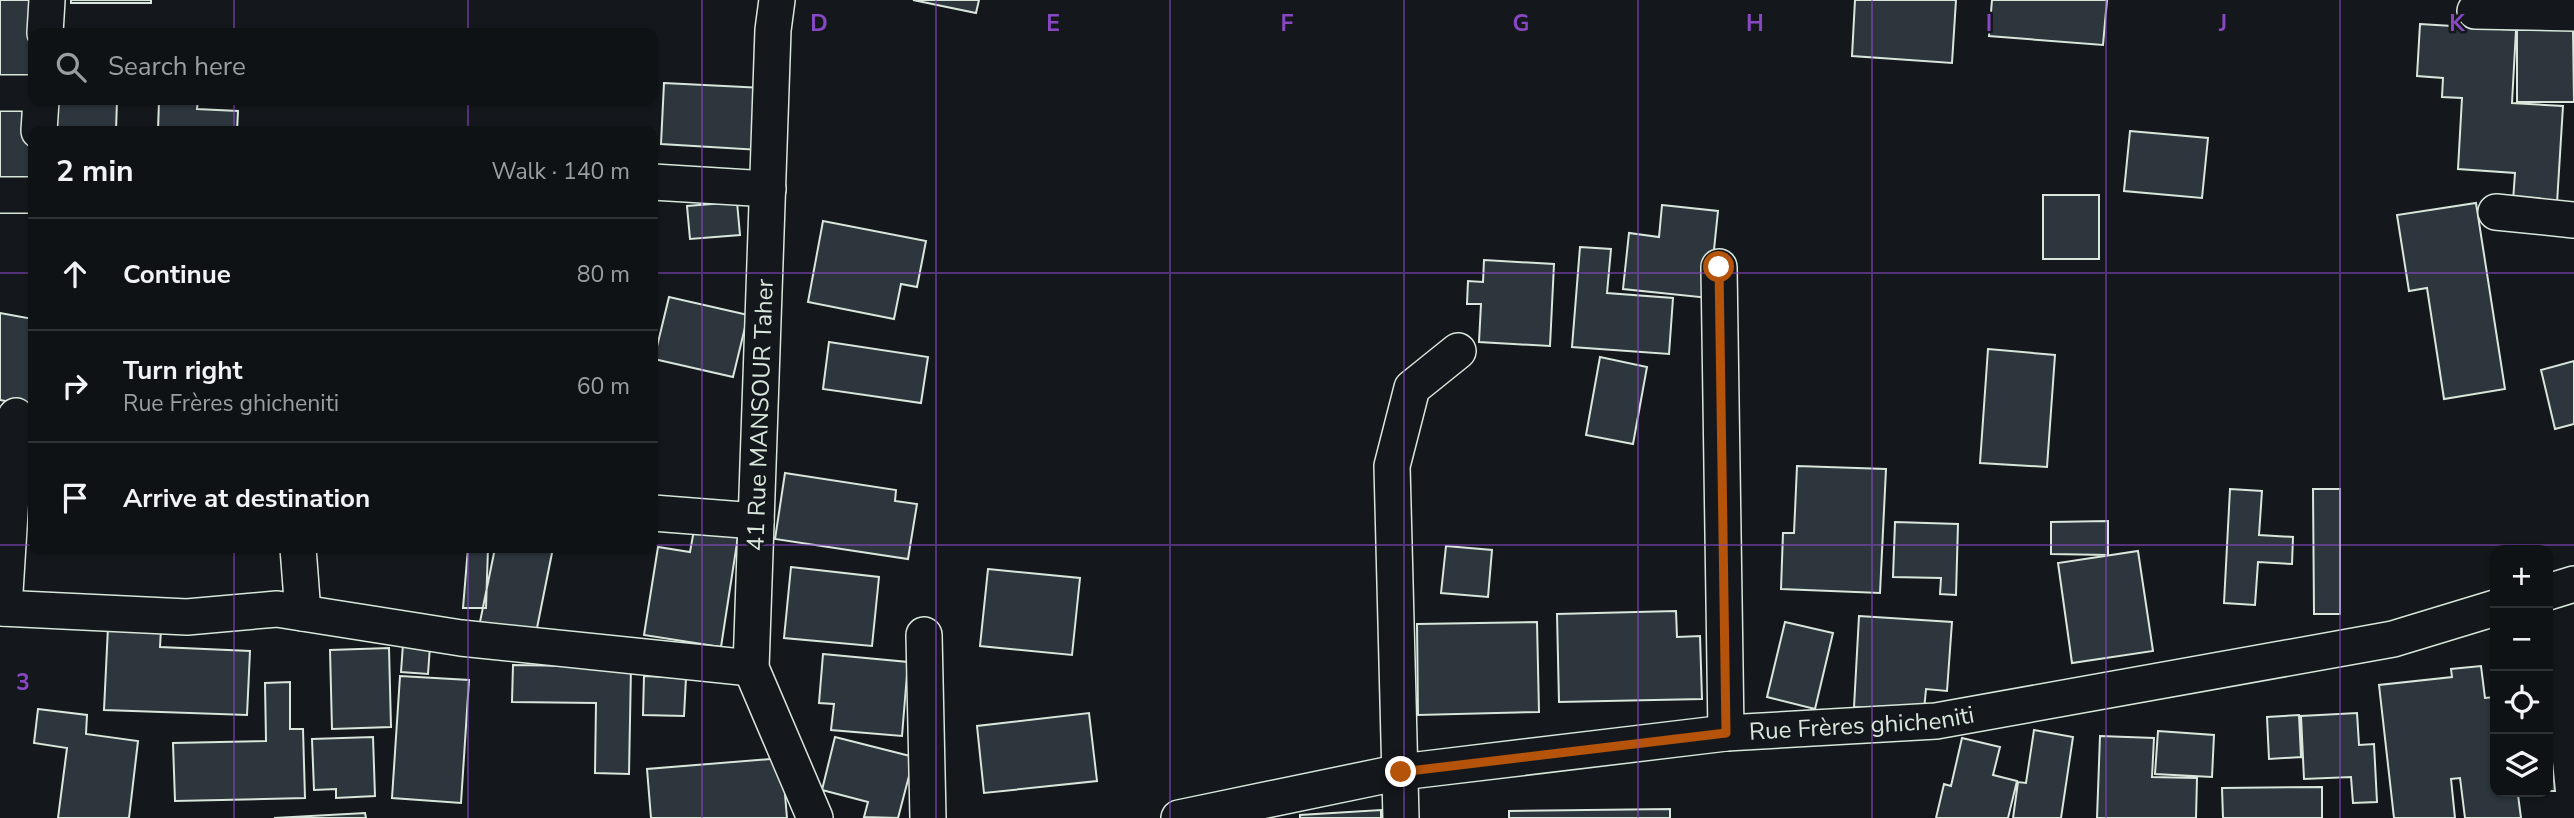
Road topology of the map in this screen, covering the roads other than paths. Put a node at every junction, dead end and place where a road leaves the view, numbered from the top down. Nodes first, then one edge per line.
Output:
1 (47, 0) edge
2 (776, 0) edge
3 (2475, 11) dead end
4 (2574, 13) edge
5 (45, 28) edge
6 (0, 93) edge
7 (28, 93) edge
8 (41, 105) edge
9 (38, 126) edge
10 (658, 182) edge
11 (768, 189) junction
12 (0, 195) edge
13 (28, 195) edge
14 (2496, 212) dead end
15 (2574, 220) edge
16 (1719, 267) dead end
17 (1458, 351) dead end
18 (16, 415) edge
19 (658, 513) edge
20 (756, 521) junction
21 (298, 553) edge
22 (2574, 584) edge
23 (2553, 590) edge
24 (2, 608) edge
25 (2490, 610) edge
26 (303, 613) junction
27 (924, 635) dead end
28 (751, 668) junction
29 (1726, 733) junction
30 (1401, 772) junction
31 (815, 818) edge
32 (928, 818) edge
33 (1179, 818) edge
34 (1401, 818) edge

1 - 5 street
2 - 11 street, 41 Rue MANSOUR Taher
3 - 4 street
6 - 7 street
8 - 9 street
10 - 11 street
11 - 20 street, 41 Rue MANSOUR Taher
12 - 13 street
14 - 15 street
16 - 29 street
17 - 30 street
18 - 24 street
19 - 20 street
20 - 28 street, 41 Rue MANSOUR Taher
21 - 26 street
22 - 23 street
24 - 26 street
25 - 29 street, Rue Frères ghicheniti
26 - 28 street
27 - 32 street
28 - 31 street, 41 Rue MANSOUR Taher
29 - 30 street, Rue Frères ghicheniti
30 - 33 street, Rue Frères ghicheniti
30 - 34 street

